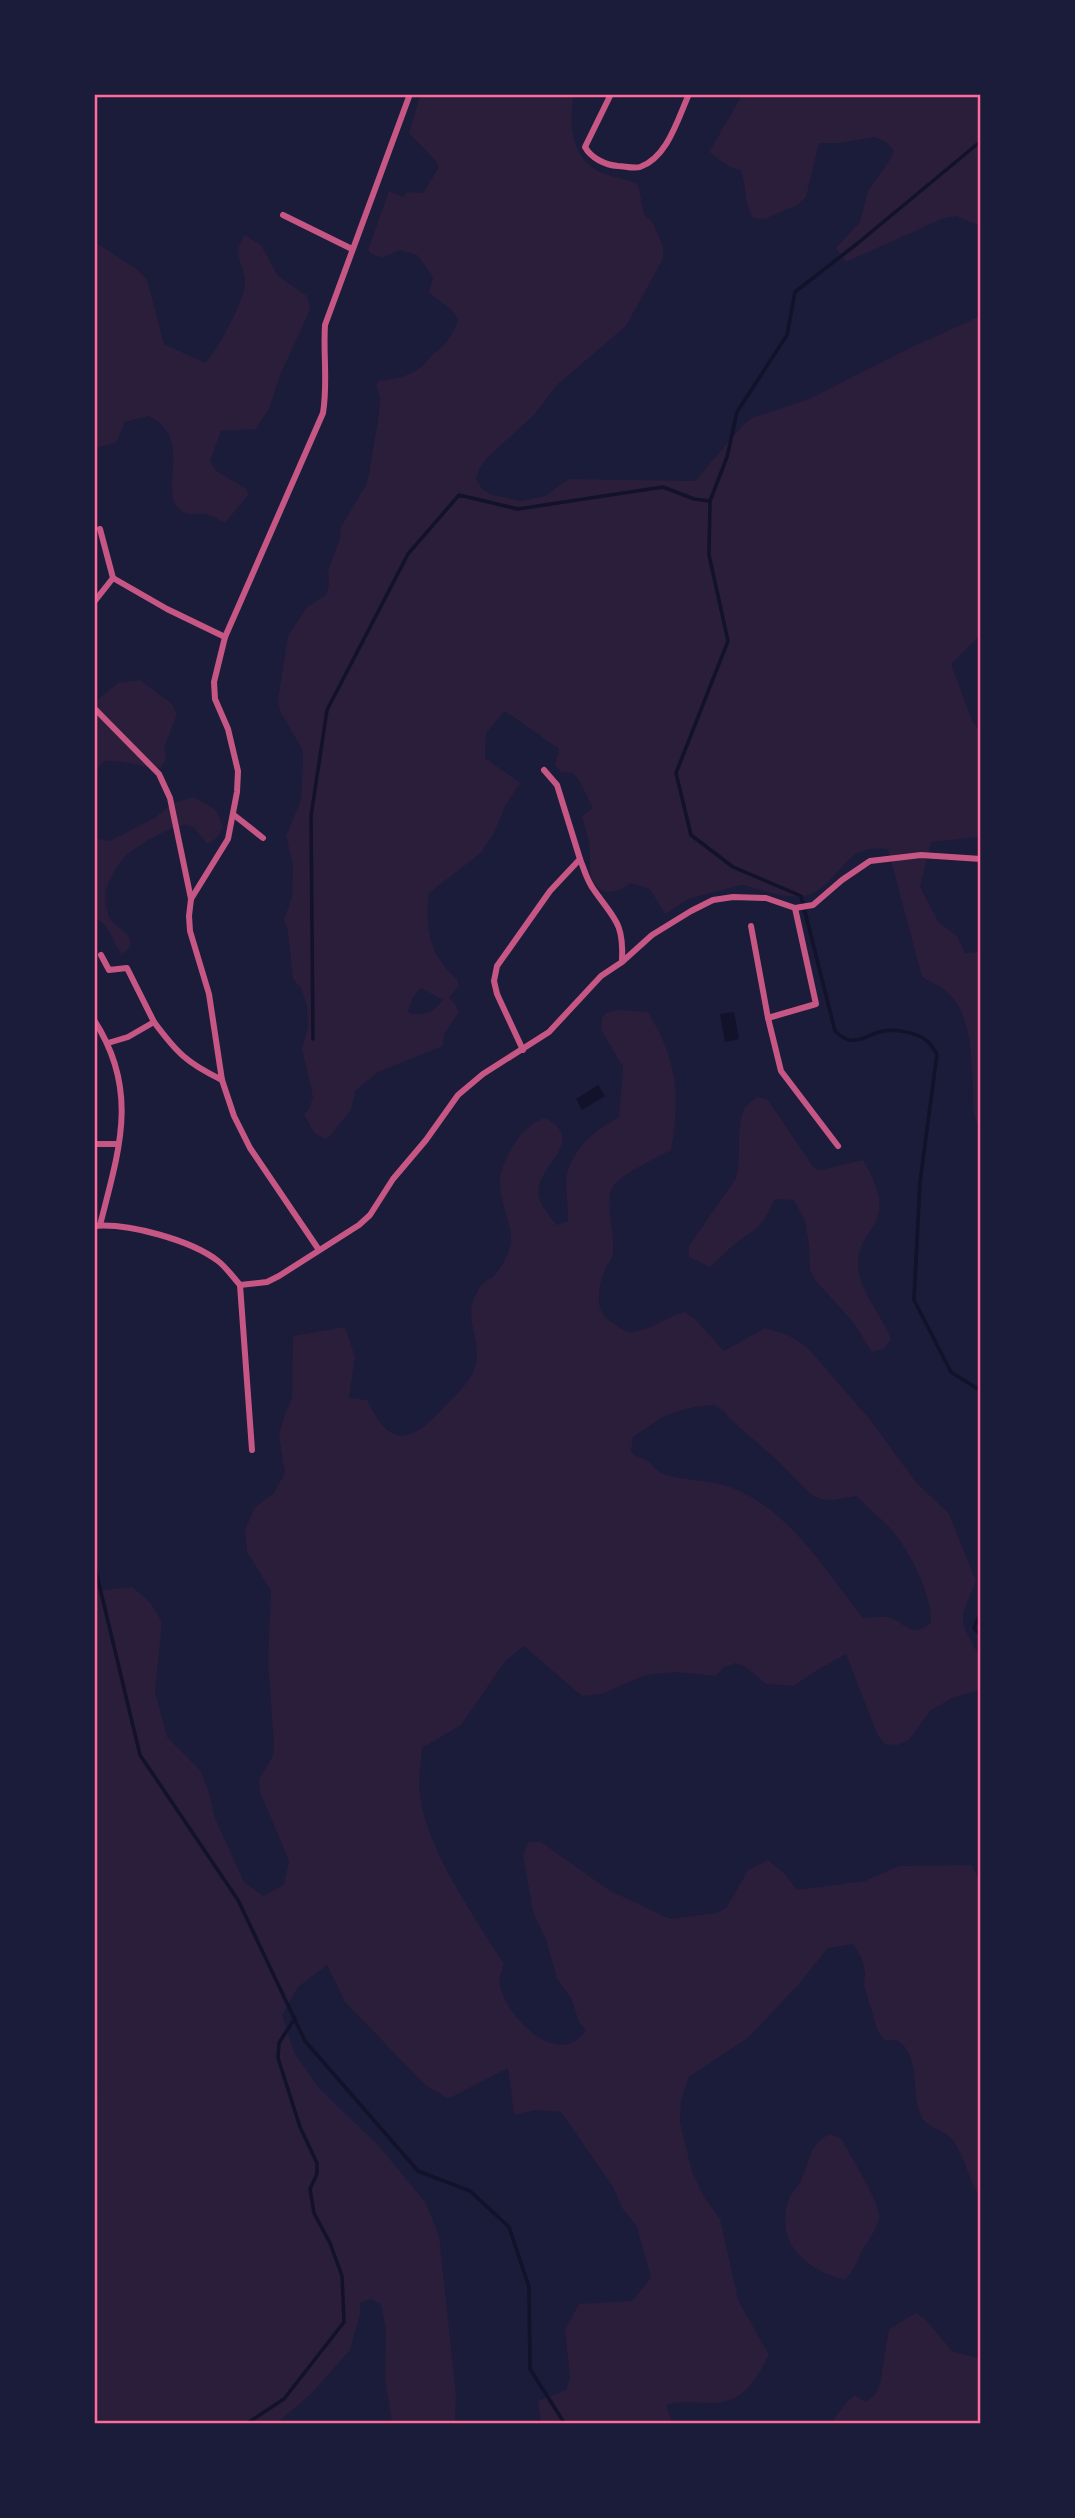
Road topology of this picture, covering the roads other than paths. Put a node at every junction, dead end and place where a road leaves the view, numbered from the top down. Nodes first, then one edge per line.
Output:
1 (410, 94) edge
2 (611, 94) edge
3 (689, 94) edge
4 (284, 215) dead end
5 (352, 249) junction
6 (100, 529) dead end
7 (113, 578) junction
8 (94, 602) edge
9 (225, 638) junction
10 (94, 708) edge
11 (544, 770) dead end
12 (234, 815) junction
13 (263, 838) dead end
14 (580, 859) junction
15 (981, 859) edge
16 (191, 899) junction
17 (799, 908) junction
18 (751, 926) dead end
19 (101, 955) dead end
20 (622, 962) junction
21 (768, 1018) junction
22 (94, 1020) edge
23 (154, 1022) junction
24 (108, 1043) junction
25 (523, 1050) junction
26 (222, 1080) junction
27 (94, 1144) edge
28 (118, 1144) junction
29 (838, 1146) dead end
30 (97, 1226) edge
31 (319, 1250) junction
32 (240, 1285) junction
33 (252, 1450) dead end

1 - 5 street
2 - 3 street
4 - 5 street
5 - 9 street
6 - 7 street
7 - 8 street
7 - 9 street
9 - 12 street
10 - 16 street
11 - 14 street
12 - 13 street
12 - 16 street
14 - 20 street
14 - 25 street
15 - 17 street
16 - 26 street
17 - 20 street
17 - 21 street
18 - 21 street
19 - 23 street
20 - 25 street
21 - 29 street
22 - 24 street
23 - 24 street
23 - 26 street
24 - 28 street
25 - 31 street
26 - 31 street
27 - 28 street
28 - 30 street
30 - 32 street
31 - 32 street
32 - 33 street

